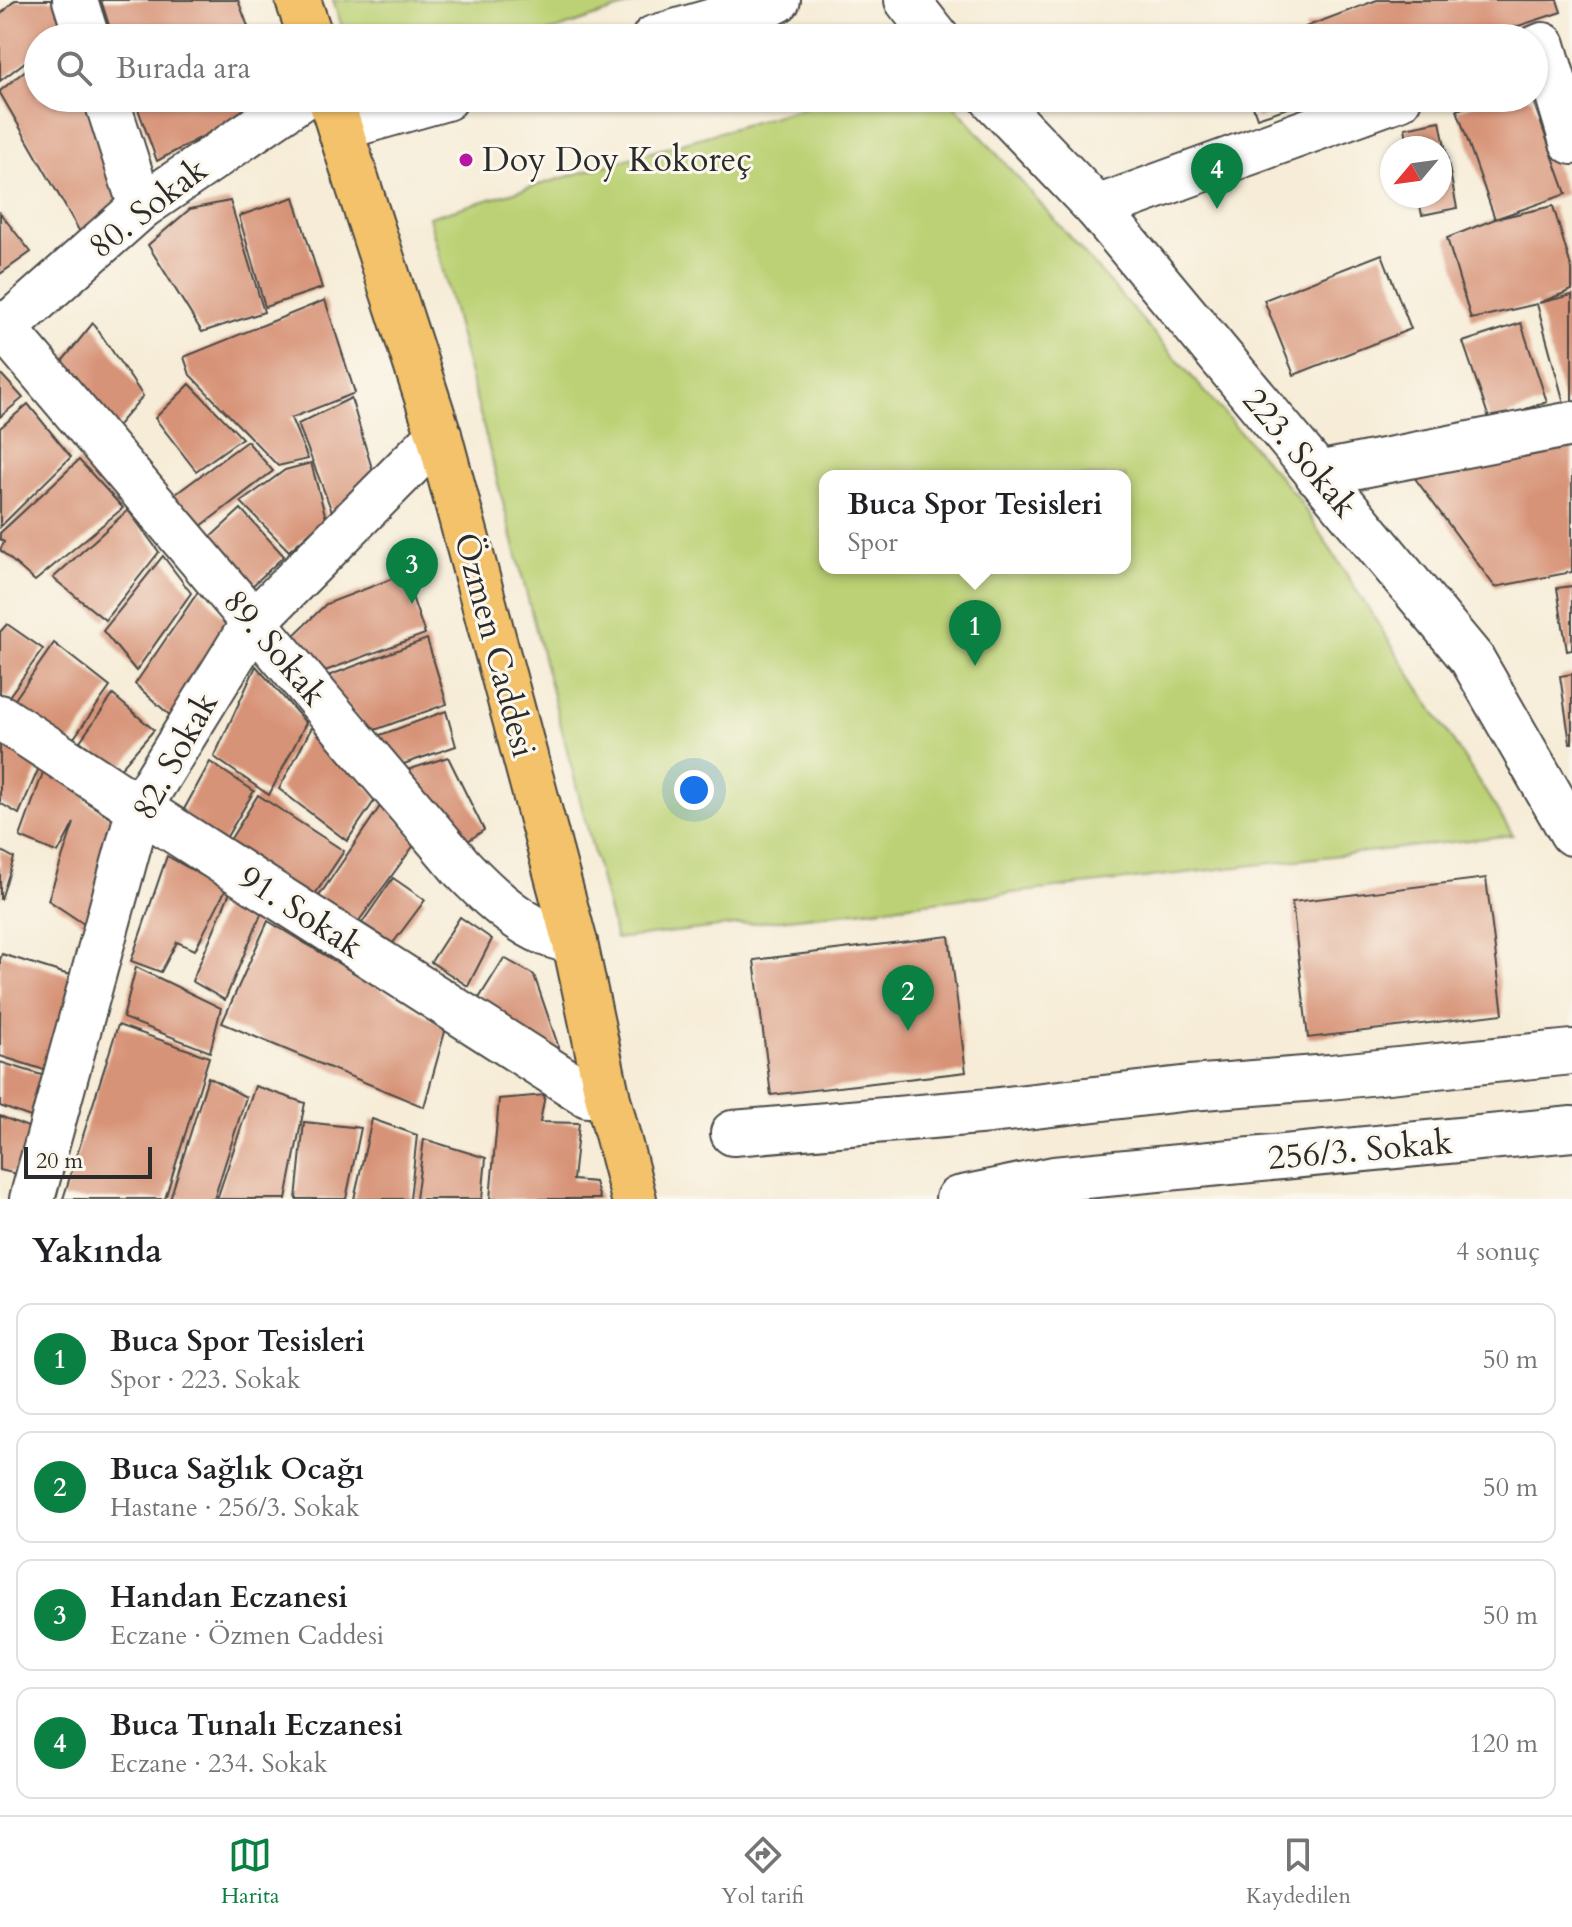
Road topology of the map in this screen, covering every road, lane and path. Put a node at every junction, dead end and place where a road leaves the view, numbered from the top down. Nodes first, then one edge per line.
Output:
1 (75, 0) edge
2 (298, 0) edge
3 (778, 0) edge
4 (907, 0) edge
5 (83, 24) edge
6 (306, 24) edge
7 (702, 24) edge
8 (926, 24) edge
9 (1548, 62) edge
10 (110, 112) edge
11 (280, 112) edge
12 (1005, 112) edge
13 (1361, 112) edge
14 (335, 113) edge
15 (1572, 142) edge
16 (141, 207) junction
17 (1097, 208) junction
18 (2, 326) edge
19 (1572, 424) edge
20 (439, 435) junction
21 (1317, 474) junction
22 (253, 623) junction
23 (0, 717) edge
24 (139, 808) junction
25 (1572, 833) edge
26 (575, 943) junction
27 (1572, 1052) edge
28 (607, 1095) junction
29 (1572, 1129) edge
30 (733, 1133) dead end
31 (32, 1199) edge
32 (634, 1199) edge
33 (958, 1199) edge

1 - 5 street
2 - 6 main road
3 - 7 street
4 - 8 street
9 - 15 street
10 - 16 street
11 - 16 street, 80. Sokak
12 - 17 street, 223. Sokak
13 - 17 street
14 - 20 main road, Özmen Caddesi
16 - 18 street, 80. Sokak
17 - 21 street, 223. Sokak
18 - 22 street, 89. Sokak
19 - 21 street
20 - 22 street, 82. Sokak
20 - 26 main road, Özmen Caddesi
21 - 25 street, 223. Sokak
22 - 24 street, 82. Sokak
22 - 26 street, 89. Sokak
23 - 24 street, 91. Sokak
24 - 28 street, 91. Sokak
24 - 31 street, 82. Sokak
26 - 28 main road, Özmen Caddesi
27 - 30 street
28 - 32 main road, Özmen Caddesi
29 - 33 street, 256/3. Sokak

